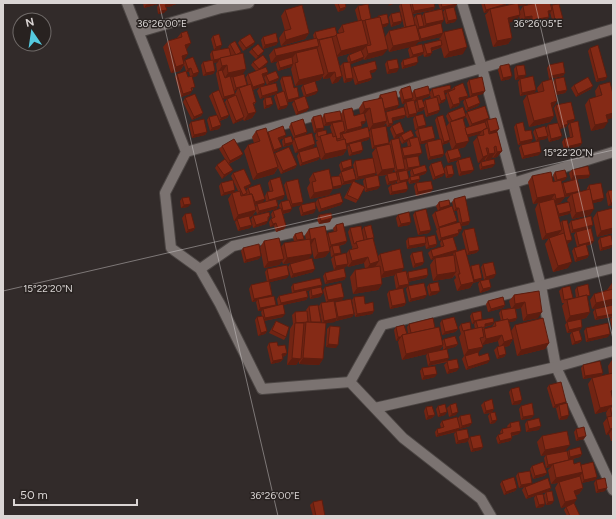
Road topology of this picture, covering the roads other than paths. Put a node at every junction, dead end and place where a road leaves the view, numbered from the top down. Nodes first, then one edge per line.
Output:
1 (127, 3) edge
2 (249, 3) edge
3 (462, 3) edge
4 (613, 29) edge
5 (138, 32) junction
6 (482, 68) junction
7 (186, 152) junction
8 (613, 152) edge
9 (513, 183) junction
10 (613, 268) edge
11 (200, 269) junction
12 (541, 286) junction
13 (613, 351) edge
14 (556, 367) junction
15 (350, 382) junction
16 (375, 408) junction
17 (613, 490) edge
18 (491, 516) edge

1 - 5 street
2 - 5 street
3 - 6 street
4 - 6 street
5 - 7 street
6 - 7 street
6 - 9 street
7 - 11 street
8 - 9 street
9 - 11 street
9 - 12 street
10 - 12 street
11 - 15 street
12 - 14 street
12 - 15 street
13 - 14 street
14 - 16 street
14 - 17 street
15 - 16 street
16 - 18 street

